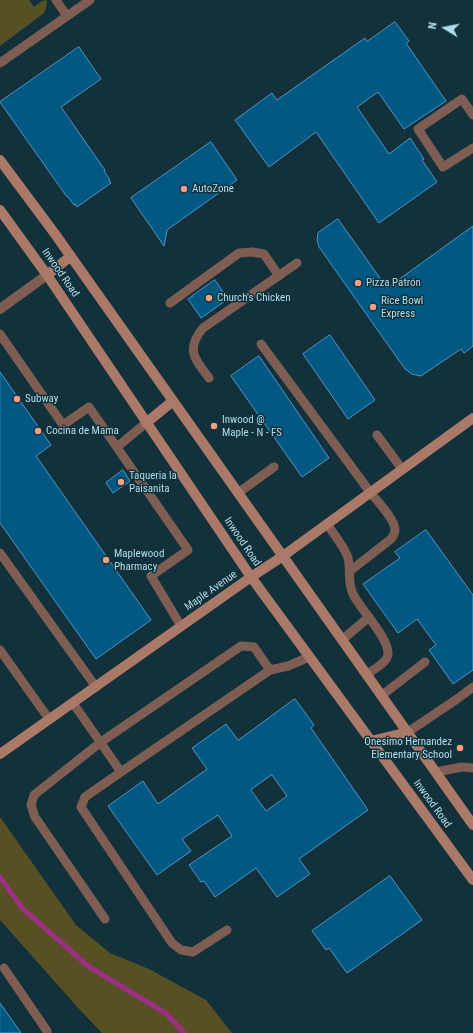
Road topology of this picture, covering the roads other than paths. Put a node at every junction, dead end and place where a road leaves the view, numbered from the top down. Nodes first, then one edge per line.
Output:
1 (56, 0) edge
2 (90, 0) edge
3 (67, 16) junction
4 (0, 63) edge
5 (473, 98) edge
6 (465, 104) junction
7 (473, 115) edge
8 (473, 148) edge
9 (0, 160) edge
10 (0, 210) edge
11 (71, 256) junction
12 (298, 264) dead end
13 (47, 275) junction
14 (279, 276) junction
15 (170, 303) dead end
16 (0, 309) edge
17 (0, 334) edge
18 (261, 344) dead end
19 (209, 378) dead end
20 (173, 401) junction
21 (146, 422) junction
22 (471, 422) edge
23 (377, 435) dead end
24 (117, 446) junction
25 (274, 467) dead end
26 (402, 469) junction
27 (370, 492) junction
28 (238, 493) junction
29 (327, 524) junction
30 (0, 553) edge
31 (283, 556) junction
32 (350, 571) junction
33 (251, 577) junction
34 (369, 617) junction
35 (181, 626) junction
36 (342, 640) junction
37 (0, 650) edge
38 (309, 656) junction
39 (425, 662) dead end
40 (270, 670) junction
41 (366, 674) junction
42 (96, 687) junction
43 (473, 687) edge
44 (381, 696) junction
45 (73, 702) junction
46 (49, 719) junction
47 (408, 732) junction
48 (371, 741) junction
49 (101, 742) junction
50 (0, 754) edge
51 (473, 768) edge
52 (121, 772) junction
53 (436, 772) junction
54 (473, 825) edge
55 (473, 880) edge
56 (105, 919) dead end
57 (227, 930) dead end
58 (4, 968) dead end
59 (47, 1033) edge

1 - 3 lane
2 - 3 lane
3 - 4 lane
5 - 6 lane
6 - 7 lane
6 - 8 lane
9 - 11 main road, Inwood Road
10 - 13 main road, Inwood Road
11 - 13 main road
11 - 20 main road, Inwood Road
12 - 14 lane
13 - 16 street
13 - 21 main road, Inwood Road
14 - 15 lane
14 - 19 lane
17 - 24 lane
18 - 27 lane
20 - 21 main road
20 - 28 main road, Inwood Road
21 - 24 lane
21 - 33 main road, Inwood Road
22 - 26 main road, Maple Avenue
23 - 26 lane
24 - 35 lane
25 - 28 lane
26 - 27 main road, Maple Avenue
27 - 29 main road, Maple Avenue
27 - 32 lane
28 - 31 main road, Inwood Road
29 - 31 main road, Maple Avenue
29 - 32 lane
30 - 42 lane
31 - 33 main road, Maple Avenue
31 - 36 main road, Inwood Road
32 - 34 lane
33 - 35 main road, Maple Avenue
33 - 38 main road, Inwood Road
34 - 36 lane
34 - 41 lane
35 - 42 main road, Maple Avenue
36 - 41 main road, Inwood Road
37 - 46 lane
38 - 40 lane
38 - 48 main road, Inwood Road
39 - 44 lane
40 - 49 lane
40 - 52 lane
41 - 44 main road, Inwood Road
42 - 45 main road, Maple Avenue
43 - 47 lane
44 - 47 main road, Inwood Road
45 - 46 main road, Maple Avenue
45 - 49 lane
46 - 50 main road, Maple Avenue
47 - 48 main road
47 - 53 main road, Inwood Road
48 - 55 main road, Inwood Road
49 - 52 lane
49 - 56 lane
51 - 53 lane
52 - 57 lane
53 - 54 main road, Inwood Road
58 - 59 lane

